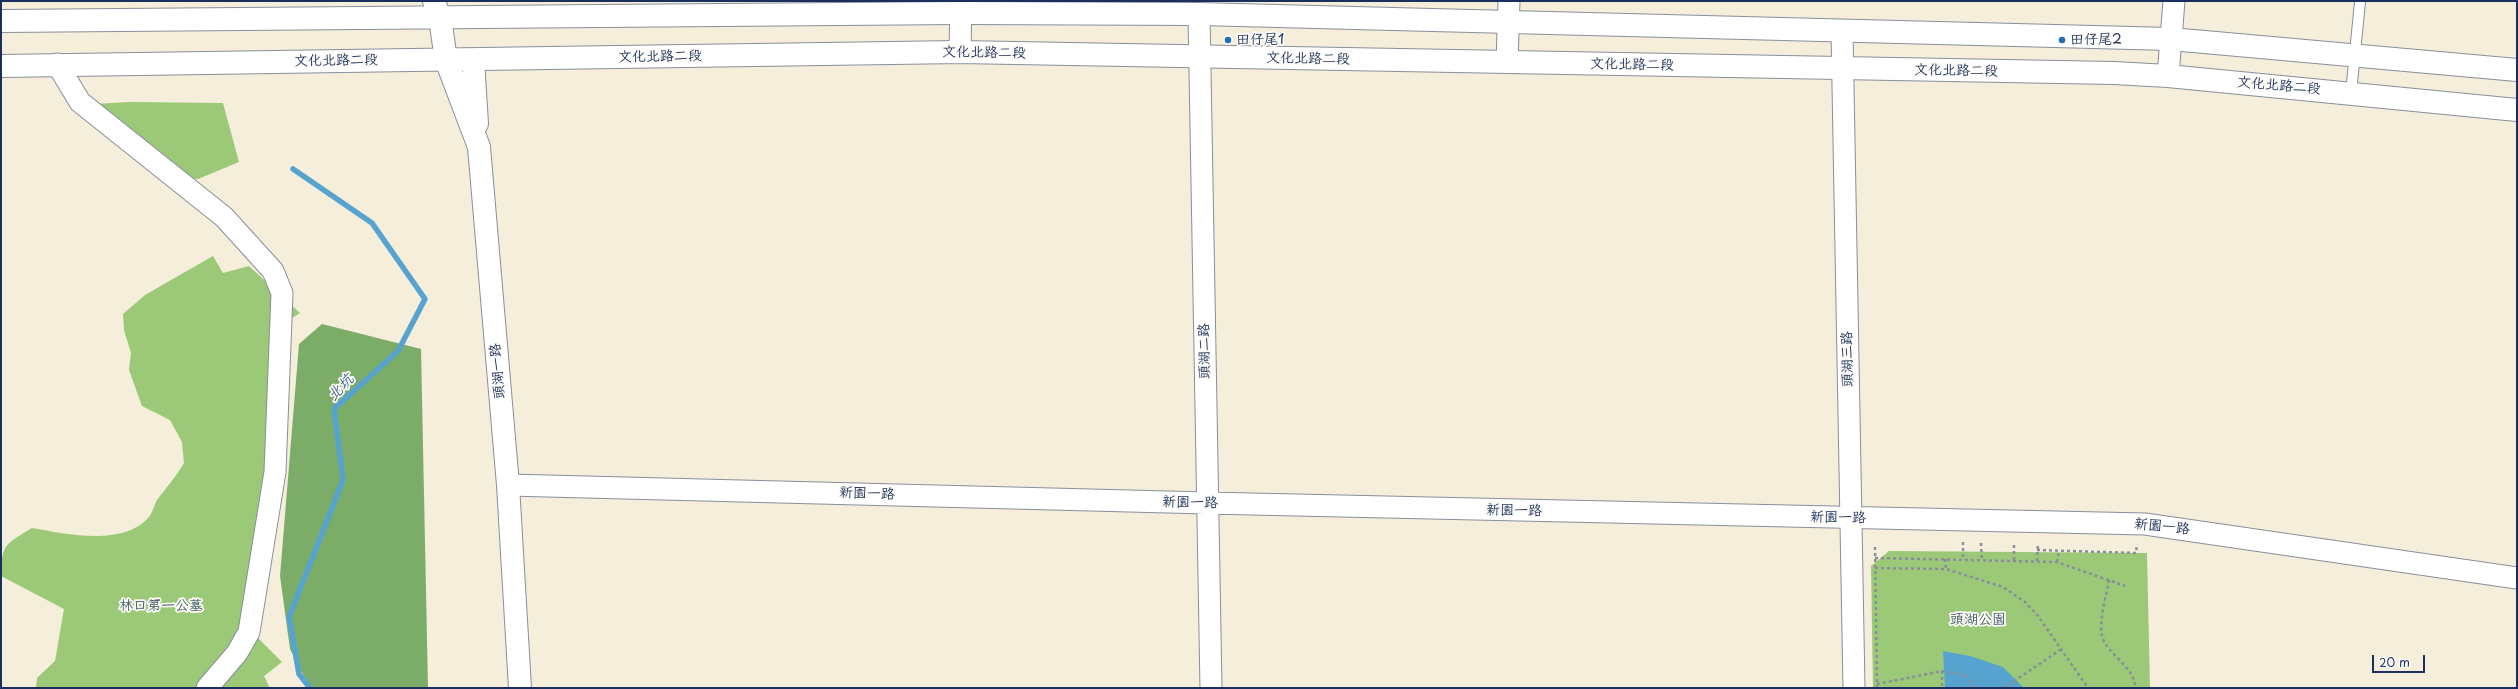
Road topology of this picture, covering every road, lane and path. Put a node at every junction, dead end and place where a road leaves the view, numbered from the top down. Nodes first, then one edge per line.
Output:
1 (1509, 1) edge
2 (2174, 1) edge
3 (2360, 2) dead end
4 (441, 7) edge
5 (961, 7) edge
6 (1200, 14) junction
7 (1, 21) edge
8 (1508, 23) junction
9 (1842, 31) junction
10 (2171, 38) junction
11 (960, 52) junction
12 (2354, 55) junction
13 (1200, 56) junction
14 (446, 60) junction
15 (473, 60) junction
16 (1507, 62) junction
17 (57, 64) junction
18 (1, 66) edge
19 (1843, 68) junction
20 (2517, 70) edge
21 (2168, 76) junction
22 (2351, 93) junction
23 (2517, 110) edge
24 (479, 147) junction
25 (508, 485) junction
26 (1207, 503) junction
27 (1851, 518) junction
28 (1963, 542) dead end
29 (1982, 542) dead end
30 (2014, 543) dead end
31 (2038, 543) dead end
32 (2136, 544) dead end
33 (1875, 547) dead end
34 (2038, 550) junction
35 (2059, 551) junction
36 (1875, 558) junction
37 (1946, 559) junction
38 (1963, 560) junction
39 (1982, 560) junction
40 (2014, 560) junction
41 (2037, 561) junction
42 (2057, 562) junction
43 (1875, 568) junction
44 (1946, 569) junction
45 (2517, 578) edge
46 (2108, 580) junction
47 (2125, 586) dead end
48 (2060, 650) junction
49 (1942, 671) junction
50 (1877, 684) junction
51 (207, 688) edge
52 (520, 688) edge
53 (1211, 688) edge
54 (1854, 688) edge
55 (1877, 688) edge
56 (1942, 688) edge
57 (1974, 688) edge
58 (2004, 688) edge
59 (2088, 688) edge
60 (2135, 688) edge

1 - 8 street
2 - 10 street
3 - 12 lane
4 - 5 street
4 - 7 street
4 - 14 street, 頭湖一路
5 - 6 street
5 - 11 street
6 - 8 street
6 - 13 street, 頭湖二路
8 - 9 street
8 - 16 street
9 - 10 street
9 - 19 street, 頭湖三路
10 - 12 street
10 - 21 street
11 - 13 street, 文化北路二段
11 - 15 street, 文化北路二段
12 - 20 street
12 - 22 lane
13 - 16 street, 文化北路二段
13 - 26 street, 頭湖二路
14 - 15 street, 文化北路二段
14 - 17 street, 文化北路二段
14 - 24 street, 頭湖一路
15 - 24 street
16 - 19 street, 文化北路二段
17 - 18 street, 文化北路二段
17 - 51 street
19 - 21 street, 文化北路二段
19 - 27 street, 頭湖三路
21 - 22 street, 文化北路二段
22 - 23 street, 文化北路二段
24 - 25 street, 頭湖一路
25 - 26 street, 新園一路
25 - 52 street, 頭湖一路
26 - 27 street, 新園一路
26 - 53 street, 頭湖二路
27 - 45 street, 新園一路
27 - 54 street, 頭湖三路
28 - 38 path
29 - 39 path
30 - 40 path
31 - 34 path
32 - 35 path
33 - 36 path
34 - 35 path
34 - 41 path
35 - 42 path
36 - 37 path
36 - 43 path
37 - 38 path
37 - 44 path
38 - 39 path
39 - 40 path
40 - 41 path
41 - 42 path
42 - 46 path
43 - 44 path
43 - 50 path
44 - 48 path
46 - 47 path
46 - 60 path
48 - 58 path
48 - 59 path
49 - 50 path
49 - 56 path
49 - 57 path
50 - 55 path

